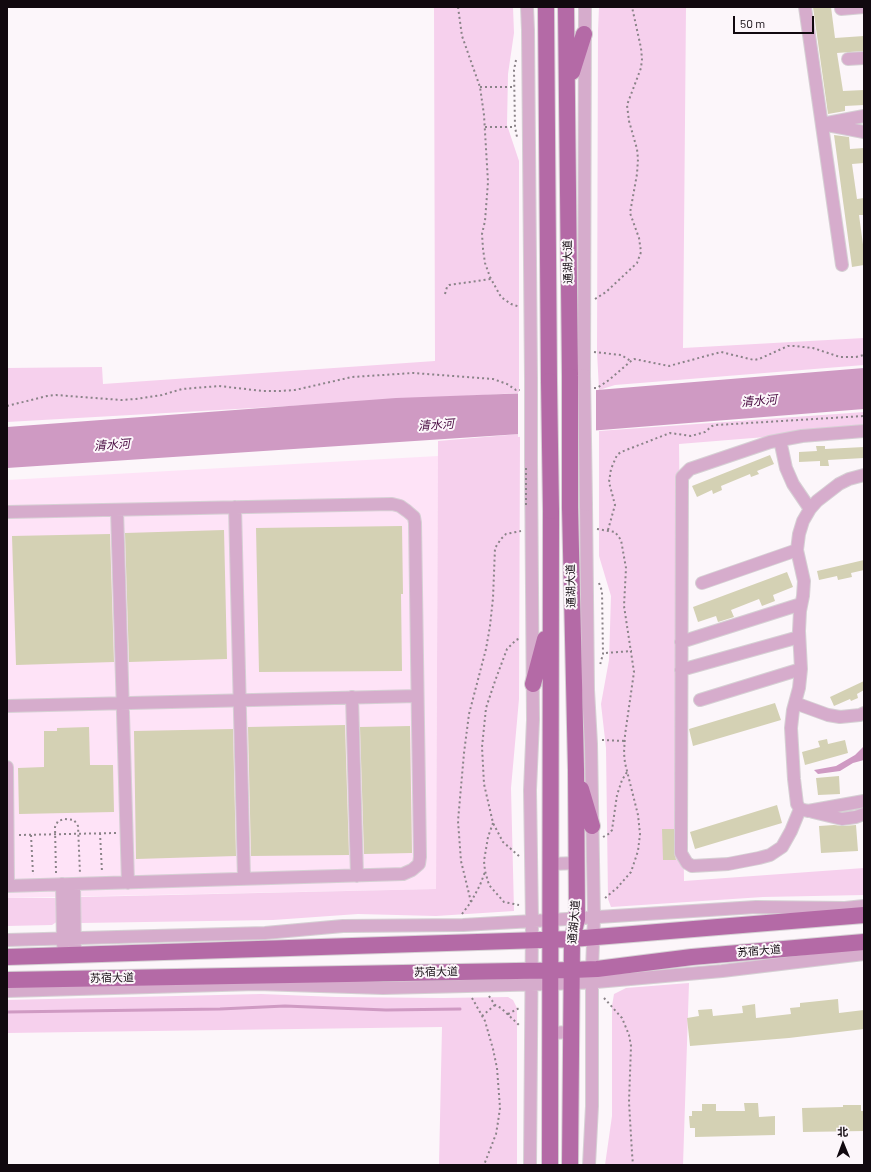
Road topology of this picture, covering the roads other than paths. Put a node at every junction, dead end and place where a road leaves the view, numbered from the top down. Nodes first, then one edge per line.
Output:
1 (527, 7) edge
2 (546, 7) edge
3 (566, 7) edge
4 (584, 7) edge
5 (805, 7) edge
6 (864, 7) edge
7 (841, 9) dead end
8 (584, 34) junction
9 (864, 58) edge
10 (848, 59) dead end
11 (567, 87) junction
12 (864, 116) edge
13 (822, 124) junction
14 (864, 132) edge
15 (842, 265) dead end
16 (577, 375) junction
17 (864, 431) edge
18 (780, 440) junction
19 (864, 475) edge
20 (235, 507) junction
21 (810, 509) junction
22 (117, 510) junction
23 (7, 512) edge
24 (797, 550) junction
25 (702, 583) dead end
26 (801, 604) junction
27 (551, 620) junction
28 (799, 637) junction
29 (681, 642) junction
30 (802, 669) junction
31 (681, 670) junction
32 (533, 684) junction
33 (417, 696) junction
34 (352, 697) junction
35 (239, 700) junction
36 (700, 700) dead end
37 (122, 703) junction
38 (795, 703) junction
39 (7, 706) edge
40 (864, 713) edge
41 (7, 767) edge
42 (576, 770) junction
43 (864, 801) edge
44 (804, 810) junction
45 (864, 814) edge
46 (595, 832) junction
47 (8, 835) edge
48 (576, 863) junction
49 (551, 864) junction
50 (357, 876) junction
51 (68, 879) junction
52 (244, 879) junction
53 (128, 883) junction
54 (8, 886) edge
55 (864, 906) edge
56 (864, 915) edge
57 (594, 918) junction
58 (577, 919) junction
59 (551, 920) junction
60 (532, 921) junction
61 (69, 938) junction
62 (593, 938) junction
63 (7, 940) edge
64 (551, 940) junction
65 (572, 940) junction
66 (531, 941) junction
67 (864, 942) edge
68 (864, 954) edge
69 (70, 955) junction
70 (7, 957) edge
71 (592, 975) junction
72 (551, 977) junction
73 (572, 977) junction
74 (531, 978) junction
75 (7, 980) edge
76 (7, 991) edge
77 (571, 1032) junction
78 (551, 1033) junction
79 (530, 1165) edge
80 (550, 1165) edge
81 (570, 1165) edge
82 (589, 1165) edge

1 - 32 street, bridge
2 - 27 main road, 通湖大道, bridge
3 - 11 main road, 通湖大道
4 - 8 street
5 - 13 street
6 - 7 street
8 - 11 main road
8 - 16 street
9 - 10 street
11 - 16 main road, 通湖大道
12 - 13 street
13 - 14 street
13 - 15 street
16 - 42 main road, 通湖大道, bridge
16 - 46 street, bridge
17 - 18 street
18 - 21 street
18 - 29 street
19 - 21 street
20 - 22 street
20 - 33 street
20 - 35 street
21 - 24 street
22 - 23 street
22 - 37 street
24 - 25 street
24 - 26 street
26 - 28 street
26 - 29 street
27 - 32 main road
27 - 49 main road, 通湖大道
28 - 30 street
28 - 31 street
29 - 31 street
30 - 36 street
30 - 38 street
31 - 44 street
32 - 60 street
33 - 34 street
33 - 50 street
34 - 35 street
34 - 50 street
35 - 37 street
35 - 52 street
37 - 39 street
37 - 53 street
38 - 40 street
38 - 44 street
41 - 47 street
42 - 46 main road
42 - 48 main road, 通湖大道
43 - 44 street
44 - 45 street
46 - 57 street
47 - 54 street
48 - 49 street
48 - 58 main road, 通湖大道
49 - 59 main road, 通湖大道
50 - 52 street
51 - 53 street
51 - 54 street
51 - 61 street
52 - 53 street
55 - 57 street
56 - 62 main road
57 - 58 street
57 - 62 street
58 - 59 street
58 - 65 main road, 通湖大道
59 - 60 street
59 - 64 main road, 通湖大道
60 - 61 street
60 - 66 street
61 - 63 street
61 - 69 street
62 - 65 main road
62 - 71 street
64 - 65 main road
64 - 66 main road
64 - 72 main road, 通湖大道
65 - 73 main road, 通湖大道
66 - 69 main road
66 - 74 street
67 - 71 main road, 苏宿大道
68 - 71 street
69 - 70 main road
71 - 73 main road, 苏宿大道
71 - 82 street
72 - 73 main road, 苏宿大道
72 - 74 main road, 苏宿大道
72 - 78 main road, 通湖大道
73 - 77 main road, 通湖大道
74 - 75 main road, 苏宿大道
74 - 76 street
74 - 79 street
77 - 78 street
77 - 81 main road, 通湖大道
78 - 80 main road, 通湖大道

